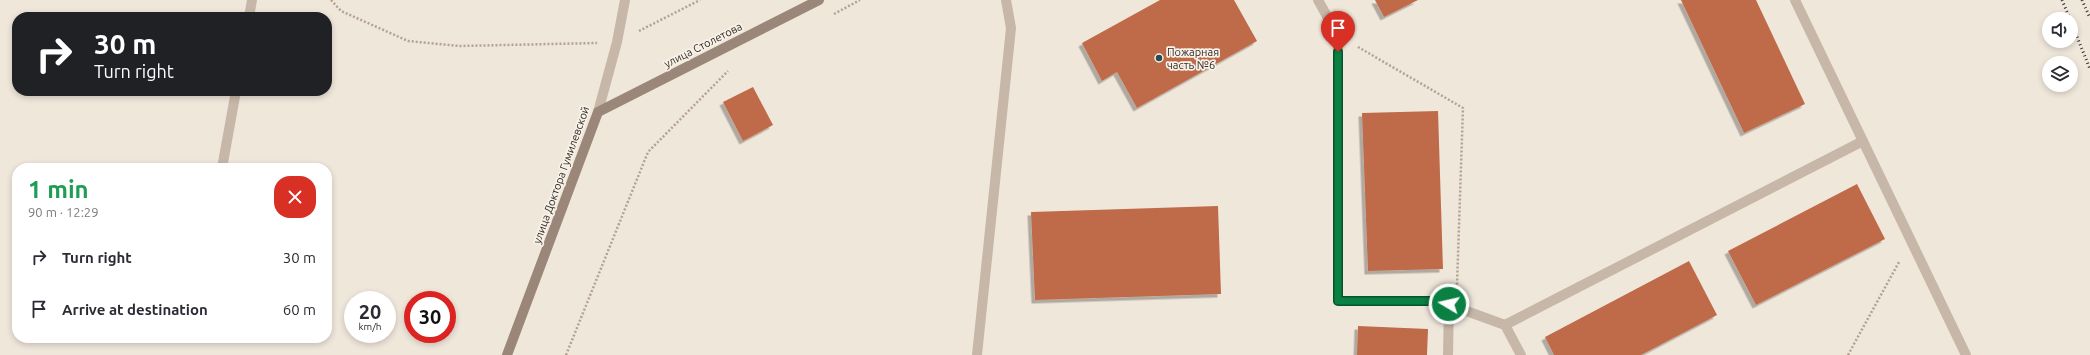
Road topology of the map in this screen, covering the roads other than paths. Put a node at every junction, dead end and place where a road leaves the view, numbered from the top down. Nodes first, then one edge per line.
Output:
1 (252, 0) edge
2 (625, 0) edge
3 (819, 0) edge
4 (1006, 0) edge
5 (1318, 0) edge
6 (1795, 0) edge
7 (250, 12) edge
8 (235, 96) edge
9 (598, 112) junction
10 (1863, 141) junction
11 (223, 163) edge
12 (1453, 305) junction
13 (1505, 325) junction
14 (507, 355) edge
15 (977, 355) edge
16 (1448, 355) edge
17 (1521, 355) edge
18 (1966, 355) edge

1 - 7 street
2 - 9 street, улица Доктора Гумилевской
3 - 9 main road, улица Столетова
4 - 15 street
5 - 12 street
6 - 10 street
8 - 11 street
9 - 14 main road, улица Доктора Гумилевской
10 - 13 street
10 - 18 street
12 - 13 street
12 - 16 street
13 - 17 street

